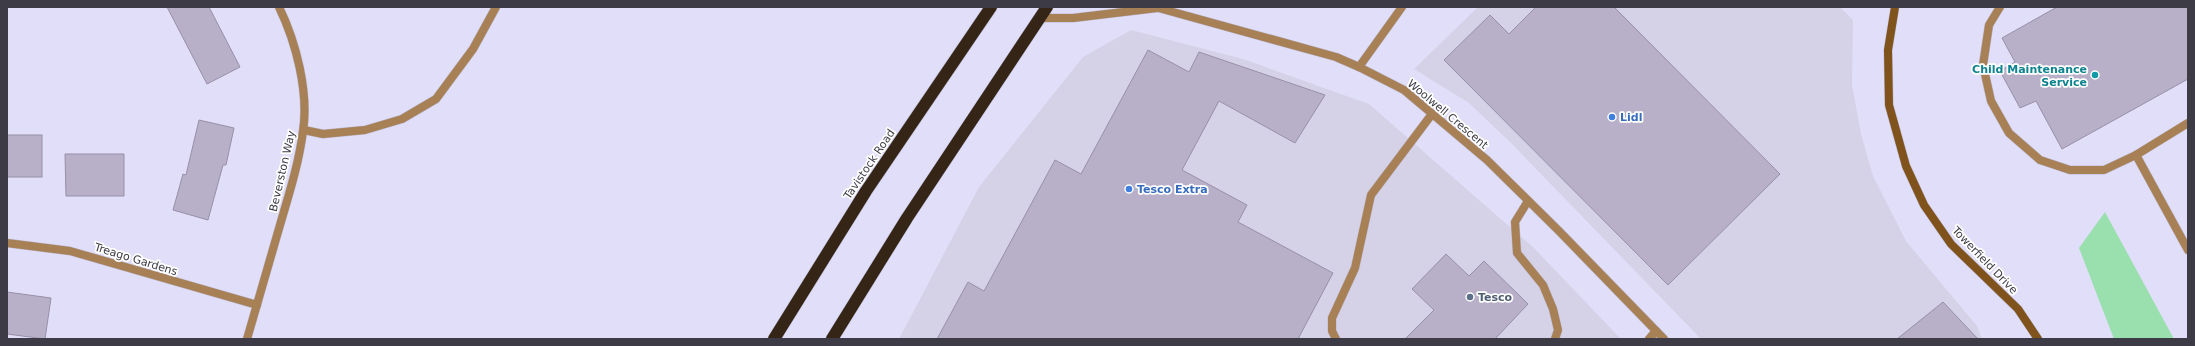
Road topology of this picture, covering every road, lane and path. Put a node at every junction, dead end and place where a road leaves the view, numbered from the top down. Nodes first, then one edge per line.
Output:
1 (279, 7) edge
2 (496, 7) edge
3 (991, 7) edge
4 (1047, 7) edge
5 (1156, 7) edge
6 (1402, 7) edge
7 (1895, 7) edge
8 (2000, 7) edge
9 (1040, 18) junction
10 (1359, 67) junction
11 (1432, 114) junction
12 (2188, 124) edge
13 (304, 130) junction
14 (2136, 155) junction
15 (1528, 201) junction
16 (7, 243) edge
17 (2188, 250) edge
18 (257, 305) junction
19 (1656, 331) junction
20 (247, 339) edge
21 (774, 339) edge
22 (832, 339) edge
23 (1336, 339) edge
24 (1555, 339) edge
25 (1648, 339) edge
26 (1664, 339) edge
27 (2038, 339) edge

1 - 13 street, Beverston Way
2 - 13 street
3 - 21 highway, Tavistock Road
4 - 9 highway
5 - 9 street, Woolwell Crescent
5 - 10 street, Woolwell Crescent
6 - 10 street
7 - 27 street, Towerfield Drive
8 - 14 street
9 - 22 highway
10 - 11 street, Woolwell Crescent
11 - 15 street, Woolwell Crescent
11 - 23 street
12 - 14 street
13 - 18 street, Beverston Way
14 - 17 street
15 - 19 street, Woolwell Crescent
15 - 24 street
16 - 18 street, Treago Gardens
18 - 20 street, Beverston Way
19 - 25 street
19 - 26 street, Woolwell Crescent

